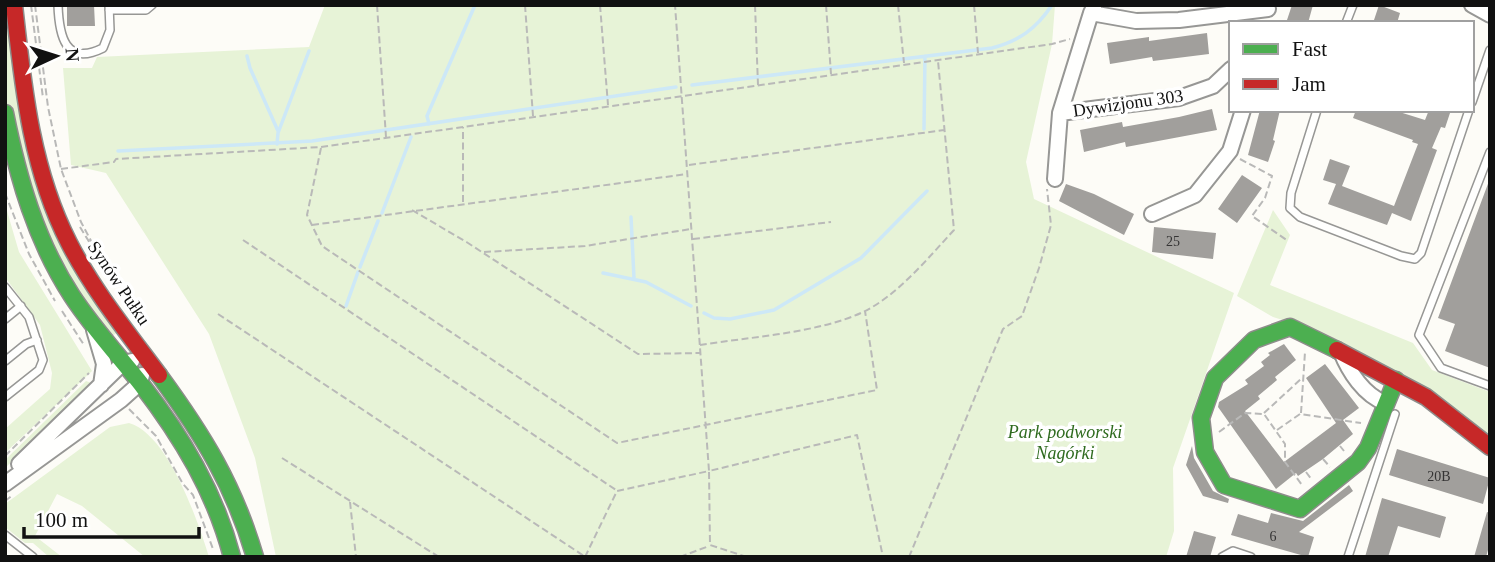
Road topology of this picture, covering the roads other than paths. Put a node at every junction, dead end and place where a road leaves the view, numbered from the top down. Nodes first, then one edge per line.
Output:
1 (14, 5) edge
2 (58, 5) edge
3 (152, 5) edge
4 (1472, 5) edge
5 (1268, 7) edge
6 (109, 8) edge
7 (1093, 9) edge
8 (1490, 15) edge
9 (1490, 51) edge
10 (1229, 71) edge
11 (1474, 96) edge
12 (1242, 112) edge
13 (1316, 112) edge
14 (1468, 112) edge
15 (5, 113) edge
16 (1060, 113) junction
17 (1490, 152) edge
18 (1055, 179) road end
19 (1152, 214) dead end
20 (5, 287) edge
21 (21, 306) junction
22 (5, 319) edge
23 (93, 325) junction
24 (37, 340) junction
25 (1340, 352) junction
26 (147, 356) junction
27 (5, 361) edge
28 (123, 363) junction
29 (1396, 380) junction
30 (140, 383) junction
31 (100, 386) junction
32 (1490, 386) edge
33 (5, 397) edge
34 (1390, 409) junction
35 (1490, 447) edge
36 (5, 478) edge
37 (5, 484) edge
38 (5, 535) edge
39 (33, 557) edge
40 (232, 557) edge
41 (255, 557) edge
42 (1222, 557) edge
43 (1251, 557) edge
44 (1348, 557) edge

1 - 26 main road, Synów Pułku
2 - 6 lane
3 - 6 lane
4 - 8 street
5 - 7 street, Dywizjonu 303
7 - 16 street, Dywizjonu 303
9 - 11 lane
10 - 16 street, Dywizjonu 303
12 - 19 street
13 - 14 lane
15 - 23 main road
16 - 18 street, Dywizjonu 303
17 - 32 lane
20 - 21 lane
21 - 22 lane
21 - 24 lane
23 - 28 main road
23 - 31 street
24 - 27 lane
24 - 33 lane
25 - 29 main road
25 - 34 street
25 - 34 main road
26 - 28 street
26 - 30 street
26 - 41 main road, Synów Pułku
28 - 30 main road
28 - 31 street
29 - 34 main road
29 - 35 main road
30 - 37 street
30 - 40 main road
31 - 36 street
34 - 44 lane
38 - 39 lane
42 - 43 lane

